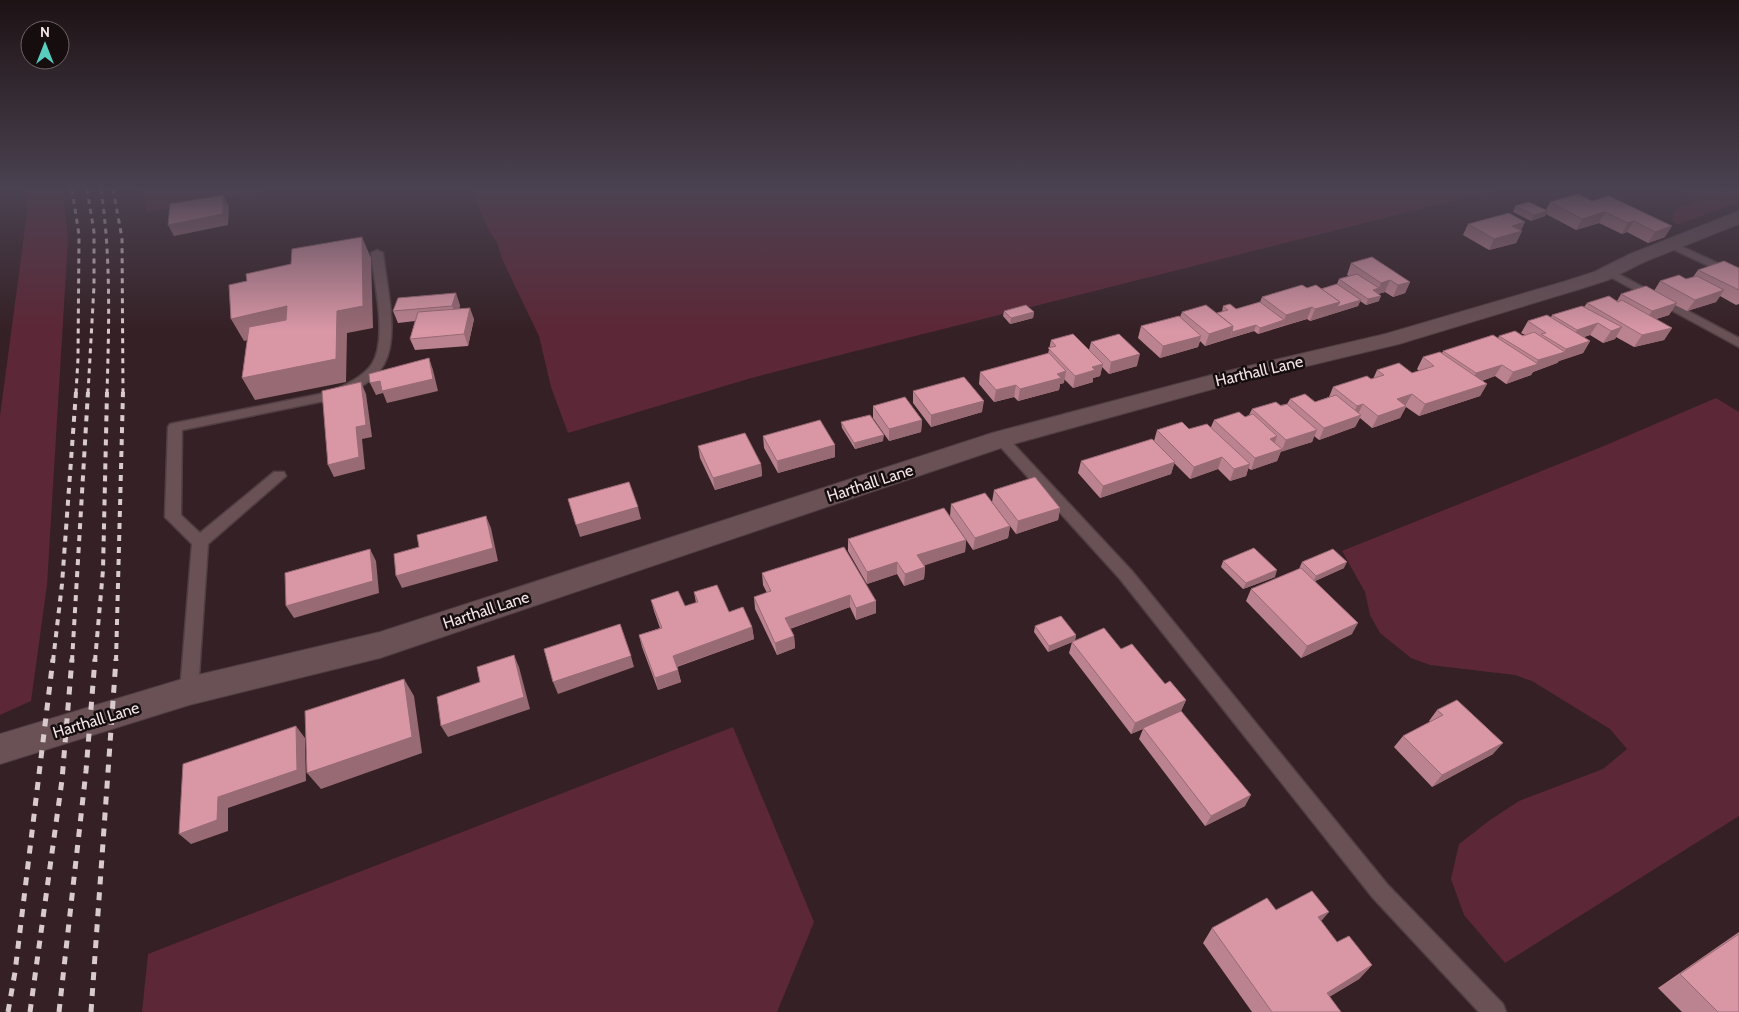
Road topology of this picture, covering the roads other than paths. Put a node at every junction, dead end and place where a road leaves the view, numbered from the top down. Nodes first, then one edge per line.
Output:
1 (1693, 236) edge
2 (1672, 245) junction
3 (377, 253) dead end
4 (1609, 272) junction
5 (1739, 277) edge
6 (1739, 343) edge
7 (1001, 439) junction
8 (279, 476) dead end
9 (200, 542) junction
10 (189, 691) junction
11 (0, 749) edge
12 (1495, 1012) edge

1 - 2 street, Harthall Lane
2 - 4 street, Harthall Lane
2 - 5 lane
3 - 9 lane
4 - 6 lane
4 - 7 street, Harthall Lane
7 - 10 street, Harthall Lane
7 - 12 lane
8 - 9 lane
9 - 10 lane
10 - 11 street, Harthall Lane

